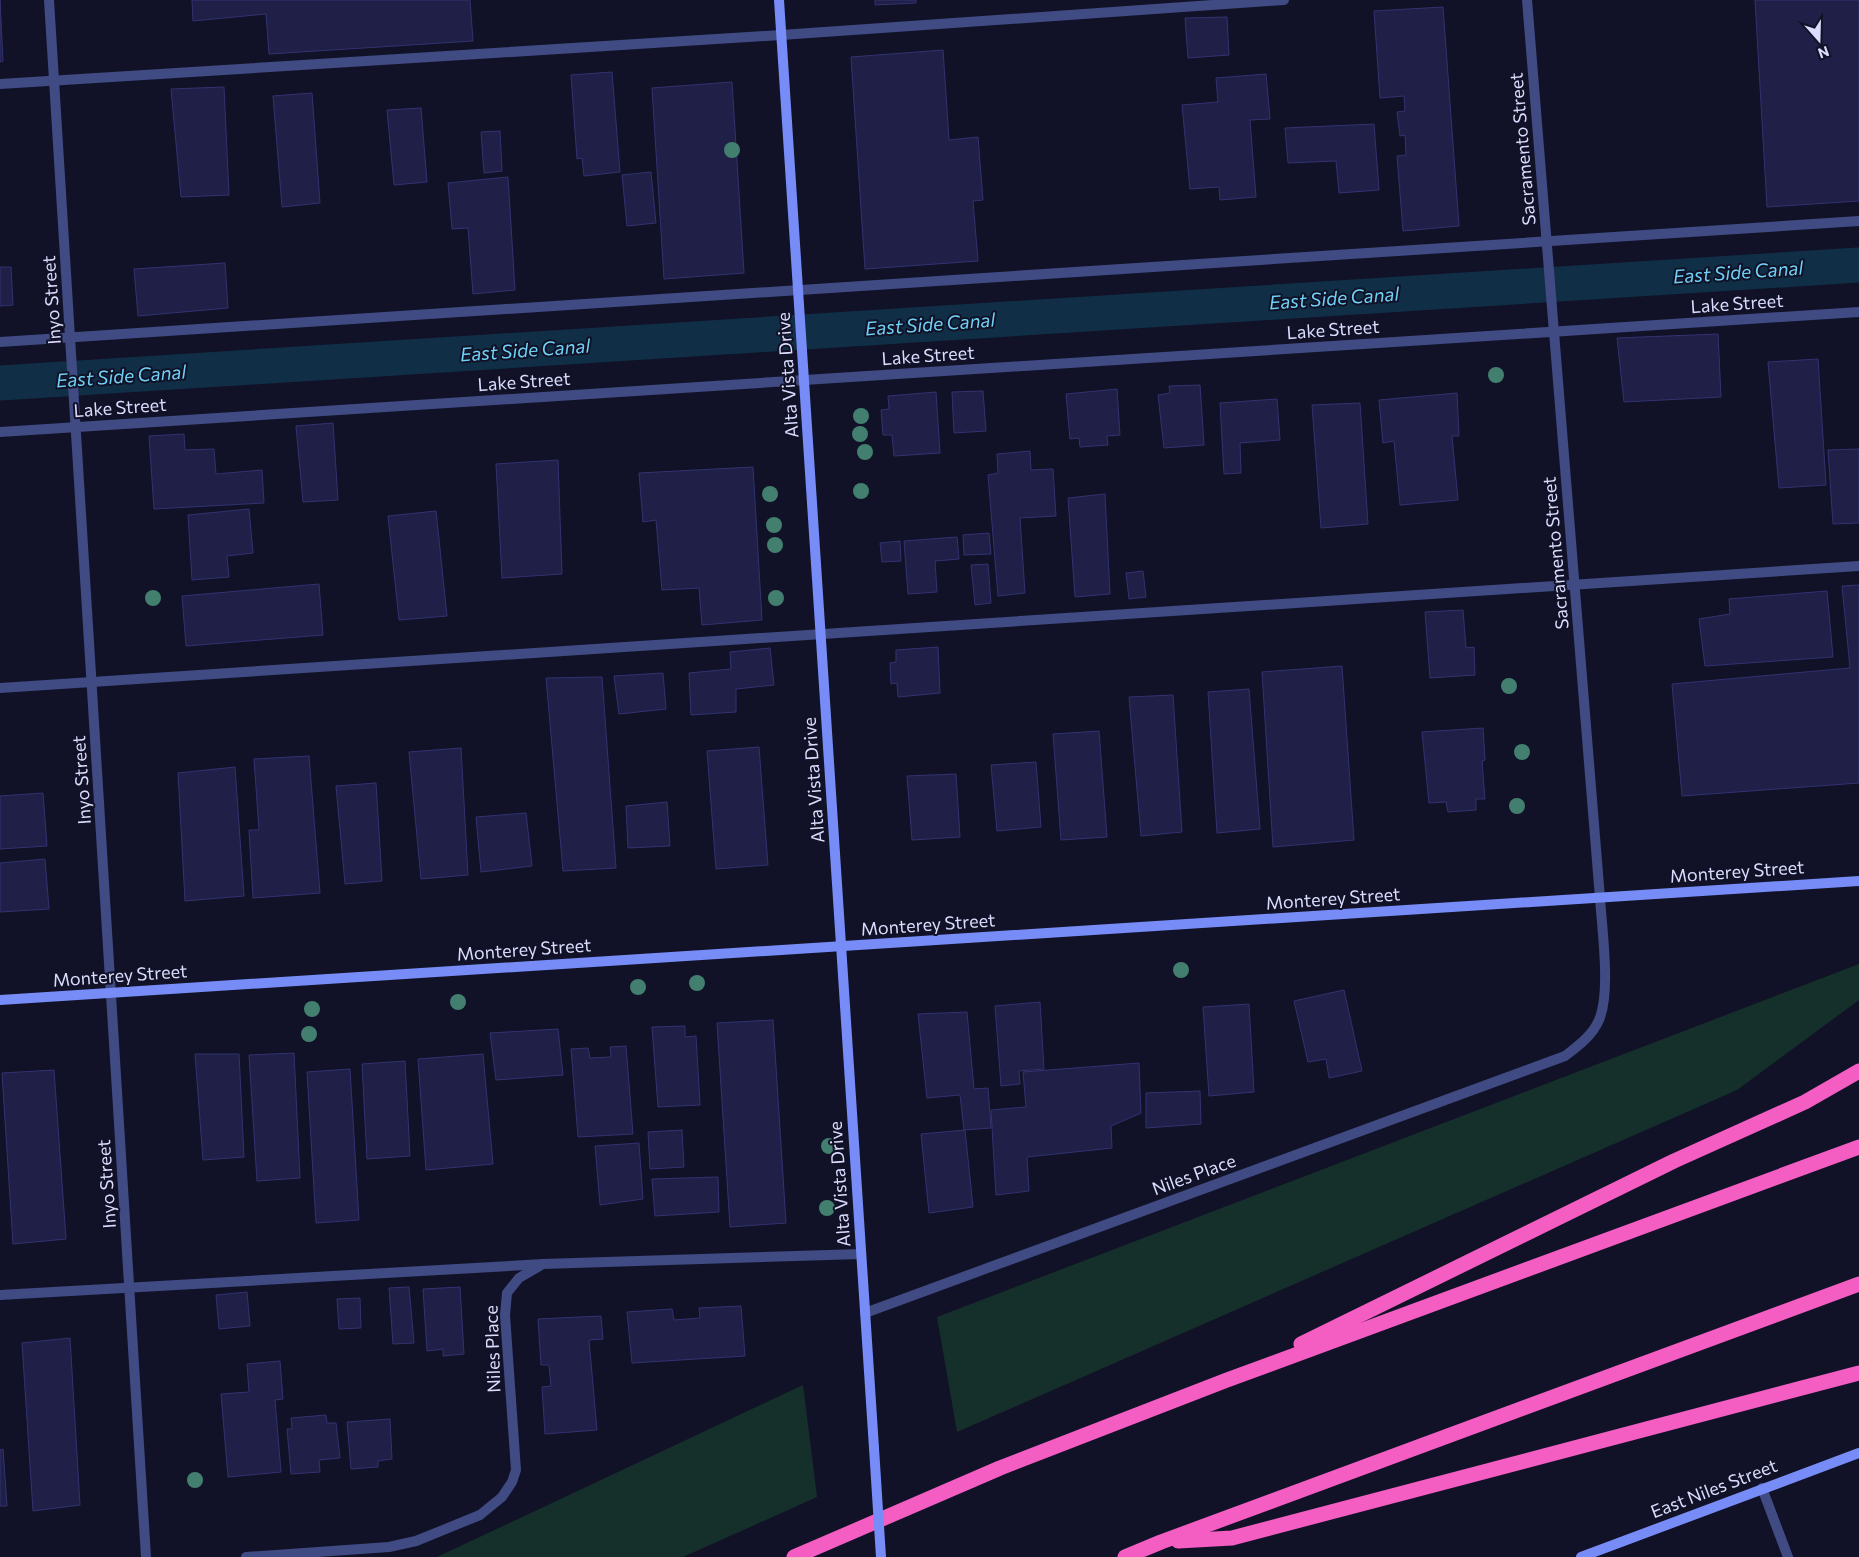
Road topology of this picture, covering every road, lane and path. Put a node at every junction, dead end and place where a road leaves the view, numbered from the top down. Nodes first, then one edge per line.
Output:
1 (50, 0) edge
2 (779, 0) edge
3 (1284, 0) edge
4 (1527, 0) edge
5 (781, 35) junction
6 (55, 81) junction
7 (0, 84) edge
8 (1859, 221) edge
9 (1547, 242) junction
10 (798, 290) junction
11 (1859, 312) edge
12 (1554, 328) junction
13 (71, 337) junction
14 (0, 342) edge
15 (804, 380) junction
16 (76, 427) junction
17 (0, 432) edge
18 (1859, 566) edge
19 (1575, 585) junction
20 (821, 634) junction
21 (92, 682) junction
22 (0, 688) edge
23 (1859, 881) edge
24 (1600, 898) junction
25 (841, 946) junction
26 (111, 993) junction
27 (0, 1000) edge
28 (1535, 1067) joint
29 (1859, 1071) edge
30 (1859, 1147) edge
31 (861, 1254) junction
32 (544, 1264) junction
33 (1859, 1284) edge
34 (129, 1287) junction
35 (0, 1295) edge
36 (865, 1313) junction
37 (1859, 1373) edge
38 (1228, 1380) junction
39 (1859, 1453) edge
40 (1762, 1488) junction
41 (1161, 1542) junction
42 (146, 1557) edge
43 (246, 1557) edge
44 (794, 1557) edge
45 (880, 1557) edge
46 (1124, 1557) edge
47 (1582, 1557) edge
48 (1788, 1557) edge

1 - 6 street, Inyo Street
2 - 5 main road, Alta Vista Drive
3 - 5 street
4 - 9 street, Sacramento Street
5 - 6 street
5 - 10 main road, Alta Vista Drive
6 - 7 street
6 - 13 street, Inyo Street
8 - 9 street
9 - 10 street
9 - 12 street, Sacramento Street
10 - 13 street
10 - 15 main road, Alta Vista Drive
11 - 12 street, Lake Street
12 - 15 street, Lake Street
12 - 19 street, Sacramento Street
13 - 14 street
13 - 16 street, Inyo Street
15 - 16 street, Lake Street
15 - 20 main road, Alta Vista Drive
16 - 17 street, Lake Street
16 - 21 street, Inyo Street
18 - 19 street
19 - 20 street
19 - 24 street, Sacramento Street
20 - 21 street
20 - 25 main road, Alta Vista Drive
21 - 22 street
21 - 26 street, Inyo Street
23 - 24 main road, Monterey Street
24 - 25 main road, Monterey Street
24 - 28 street, Sacramento Street
25 - 26 main road, Monterey Street
25 - 31 main road, Alta Vista Drive
26 - 27 main road, Monterey Street
26 - 34 street, Inyo Street
28 - 36 street, Niles Place
29 - 38 highway
30 - 38 highway
31 - 32 street, Niles Place
31 - 36 main road, Alta Vista Drive
32 - 34 street
32 - 43 street, Niles Place
33 - 41 highway
34 - 35 street
34 - 42 street, Inyo Street
36 - 45 main road, Alta Vista Drive, bridge
37 - 41 highway
38 - 44 highway
39 - 40 main road, East Niles Street
40 - 47 main road, East Niles Street
40 - 48 street
41 - 46 highway

